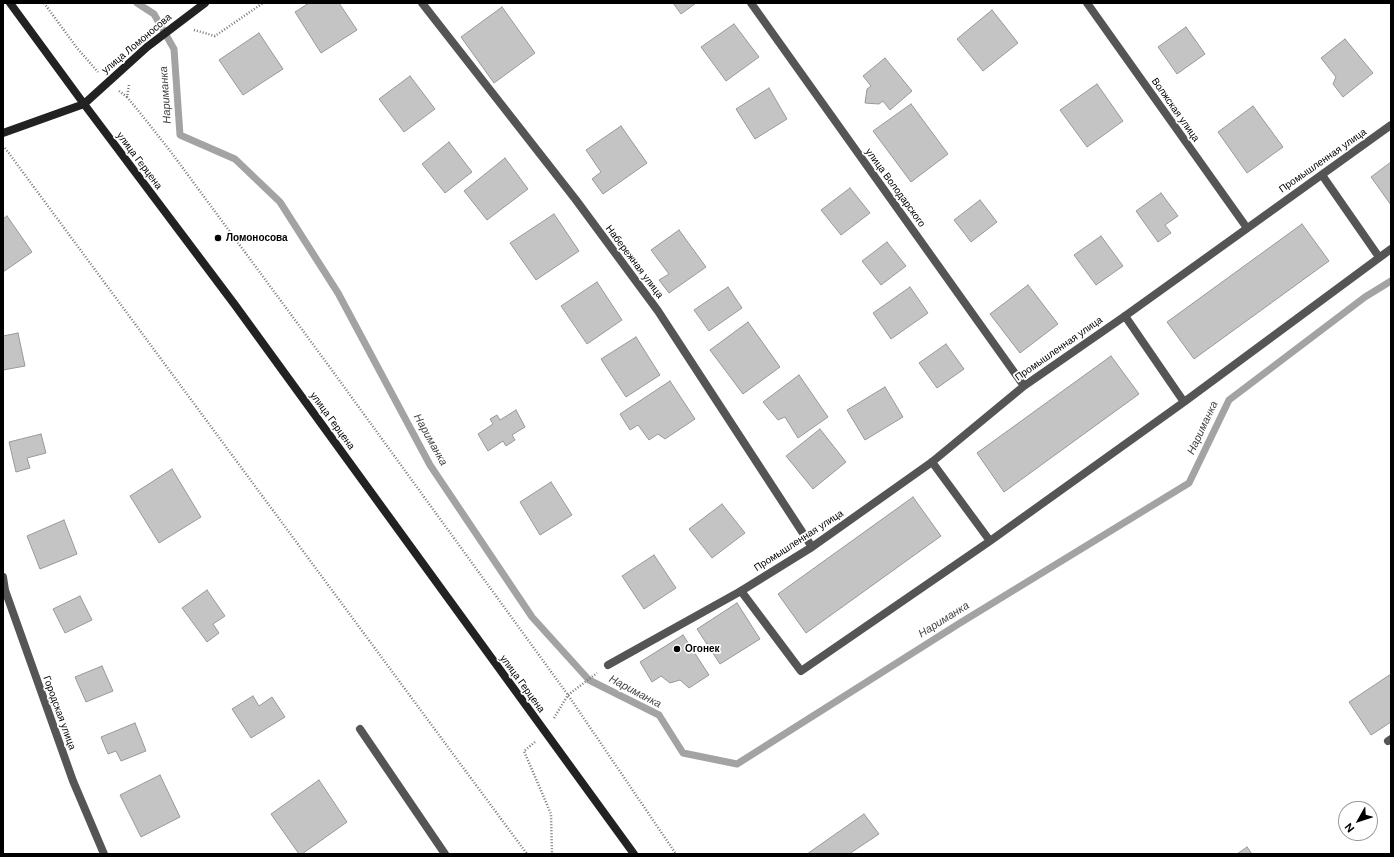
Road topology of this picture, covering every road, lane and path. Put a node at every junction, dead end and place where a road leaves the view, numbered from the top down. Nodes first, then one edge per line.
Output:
1 (10, 3) edge
2 (44, 3) edge
3 (206, 3) edge
4 (263, 3) edge
5 (422, 3) edge
6 (750, 3) edge
7 (1087, 3) edge
8 (189, 29) dead end
9 (107, 82) junction
10 (129, 83) dead end
11 (127, 97) junction
12 (84, 104) junction
13 (1391, 125) edge
14 (3, 133) edge
15 (3, 146) edge
16 (1322, 175) junction
17 (1247, 228) junction
18 (1391, 249) edge
19 (1379, 257) junction
20 (1125, 316) junction
21 (1024, 386) junction
22 (1184, 402) junction
23 (932, 462) junction
24 (990, 541) junction
25 (812, 547) junction
26 (3, 577) edge
27 (741, 591) junction
28 (608, 665) joint
29 (568, 695) junction
30 (360, 729) dead end
31 (546, 733) junction
32 (104, 854) edge
33 (446, 854) edge
34 (527, 854) edge
35 (552, 854) edge
36 (634, 854) edge
37 (676, 854) edge

1 - 12 main road, улица Герцена
2 - 9 path
3 - 9 main road, улица Ломоносова
4 - 8 path
5 - 25 street, Набережная улица
6 - 21 street, улица Володарского
7 - 17 street, Волжская улица
9 - 11 path
9 - 12 main road, улица Ломоносова
10 - 11 path
11 - 29 path
12 - 14 main road
12 - 31 main road, улица Герцена
13 - 16 street, Промышленная улица
15 - 34 path
16 - 17 street, Промышленная улица
16 - 19 street
17 - 20 street, Промышленная улица
18 - 19 street
19 - 22 street
20 - 21 street, Промышленная улица
20 - 22 street
21 - 23 street, Промышленная улица
22 - 24 street
23 - 24 street
23 - 25 street, Промышленная улица
24 - 27 street
25 - 27 street, Промышленная улица
26 - 32 street, Городская улица
27 - 28 street, Промышленная улица
28 - 29 path
29 - 31 path
29 - 37 path
30 - 33 street
31 - 35 path
31 - 36 main road, улица Герцена

